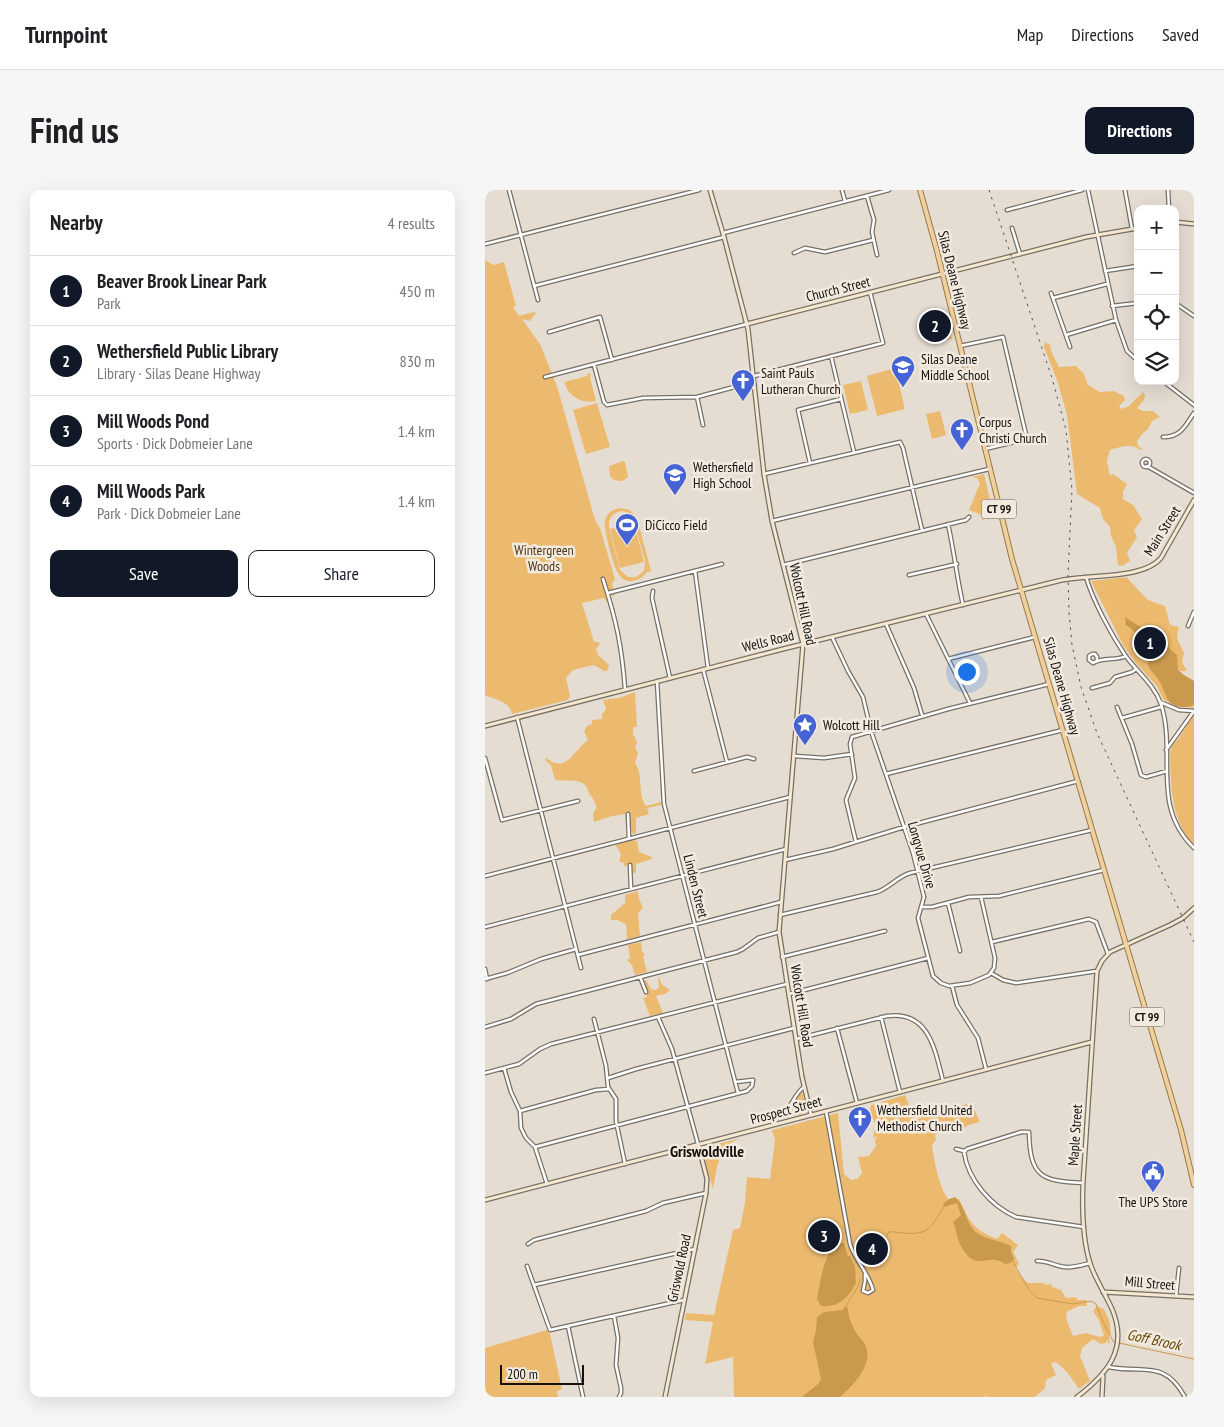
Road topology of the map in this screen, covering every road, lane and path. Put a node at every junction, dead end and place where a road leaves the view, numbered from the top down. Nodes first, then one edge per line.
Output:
1 (509, 190) edge
2 (699, 190) edge
3 (710, 190) edge
4 (842, 190) edge
5 (889, 190) edge
6 (920, 190) edge
7 (1082, 190) edge
8 (1088, 190) edge
9 (1125, 190) edge
10 (1169, 190) edge
11 (867, 196) junction
12 (845, 201) junction
13 (1169, 205) edge
14 (1007, 210) dead end
15 (1179, 222) edge
16 (1194, 224) edge
17 (1012, 228) dead end
18 (1132, 229) joint
19 (1097, 234) junction
20 (724, 235) junction
21 (521, 236) junction
22 (873, 240) junction
23 (485, 244) edge
24 (794, 253) dead end
25 (1020, 254) junction
26 (877, 255) dead end
27 (1134, 267) edge
28 (1105, 271) junction
29 (942, 274) junction
30 (1107, 284) junction
31 (534, 286) junction
32 (870, 292) junction
33 (1051, 293) dead end
34 (1053, 298) junction
35 (538, 300) dead end
36 (1134, 303) edge
37 (1112, 306) junction
38 (1179, 306) edge
39 (1194, 316) edge
40 (1116, 320) junction
41 (747, 324) junction
42 (549, 332) dead end
43 (1066, 335) junction
44 (960, 346) junction
45 (1070, 347) dead end
46 (831, 356) junction
47 (1134, 357) edge
48 (611, 360) junction
49 (593, 365) junction
50 (754, 376) junction
51 (545, 377) dead end
52 (755, 382) junction
53 (1168, 385) edge
54 (697, 397) junction
55 (841, 399) junction
56 (1194, 406) edge
57 (1194, 412) edge
58 (703, 425) dead end
59 (1163, 437) dead end
60 (985, 450) junction
61 (854, 452) junction
62 (810, 463) junction
63 (1147, 466) dead end
64 (989, 469) junction
65 (764, 474) junction
66 (912, 488) junction
67 (1194, 493) edge
68 (1194, 500) edge
69 (969, 516) dead end
70 (772, 521) junction
71 (948, 524) junction
72 (922, 530) junction
73 (722, 564) dead end
74 (957, 564) junction
75 (783, 565) junction
76 (695, 571) junction
77 (909, 575) dead end
78 (1086, 577) junction
79 (603, 579) dead end
80 (1021, 590) junction
81 (653, 592) dead end
82 (608, 593) junction
83 (963, 605) junction
84 (1194, 612) edge
85 (926, 614) junction
86 (886, 624) junction
87 (1188, 626) dead end
88 (832, 637) junction
89 (1035, 637) junction
90 (803, 644) junction
91 (1126, 656) junction
92 (948, 659) junction
93 (1097, 660) dead end
94 (708, 668) junction
95 (703, 669) junction
96 (1136, 669) junction
97 (670, 678) junction
98 (657, 681) junction
99 (1049, 684) junction
100 (1092, 688) dead end
101 (625, 689) junction
102 (1160, 702) junction
103 (970, 703) junction
104 (1117, 707) dead end
105 (1161, 707) junction
106 (1194, 711) edge
107 (922, 716) junction
108 (517, 717) junction
109 (1122, 718) junction
110 (485, 726) edge
111 (1063, 730) junction
112 (871, 731) junction
113 (1166, 751) junction
114 (852, 754) junction
115 (795, 756) junction
116 (485, 758) edge
117 (754, 759) dead end
118 (727, 762) junction
119 (694, 771) dead end
120 (1167, 771) junction
121 (886, 774) junction
122 (1078, 781) junction
123 (791, 797) junction
124 (578, 801) dead end
125 (541, 811) junction
126 (628, 814) dead end
127 (905, 827) junction
128 (670, 828) junction
129 (1092, 830) junction
130 (629, 838) junction
131 (856, 842) junction
132 (1194, 848) edge
133 (786, 849) junction
134 (553, 858) junction
135 (785, 860) junction
136 (631, 865) dead end
137 (1104, 870) junction
138 (918, 872) junction
139 (485, 876) edge
140 (683, 876) junction
141 (631, 889) junction
142 (981, 897) junction
143 (781, 902) junction
144 (948, 903) junction
145 (565, 906) junction
146 (922, 907) junction
147 (1194, 908) edge
148 (780, 914) junction
149 (695, 924) junction
150 (485, 927) edge
151 (885, 931) dead end
152 (779, 932) junction
153 (992, 942) junction
154 (1127, 946) junction
155 (577, 949) junction
156 (960, 951) dead end
157 (1108, 954) junction
158 (578, 955) junction
159 (782, 956) junction
160 (927, 958) junction
161 (704, 961) junction
162 (581, 968) dead end
163 (485, 969) edge
164 (1097, 971) junction
165 (991, 973) junction
166 (641, 977) junction
167 (486, 979) edge
168 (787, 984) junction
169 (952, 986) junction
170 (646, 992) dead end
171 (788, 994) junction
172 (715, 1002) junction
173 (659, 1017) junction
174 (881, 1017) junction
175 (594, 1019) dead end
176 (485, 1027) edge
177 (794, 1028) junction
178 (837, 1028) junction
179 (598, 1032) junction
180 (796, 1040) junction
181 (1092, 1042) junction
182 (726, 1046) junction
183 (675, 1059) junction
184 (505, 1068) junction
185 (986, 1070) junction
186 (485, 1073) edge
187 (608, 1078) junction
188 (943, 1081) junction
189 (735, 1082) junction
190 (804, 1087) junction
191 (609, 1089) junction
192 (900, 1092) junction
193 (738, 1093) junction
194 (857, 1103) junction
195 (687, 1106) junction
196 (520, 1111) junction
197 (826, 1111) junction
198 (785, 1112) dead end
199 (811, 1115) junction
200 (617, 1125) junction
201 (697, 1144) junction
202 (535, 1147) junction
203 (956, 1150) dead end
204 (965, 1151) junction
205 (625, 1164) junction
206 (1083, 1183) junction
207 (547, 1184) junction
208 (1194, 1185) edge
209 (706, 1193) junction
210 (485, 1200) edge
211 (1084, 1227) junction
212 (528, 1244) dead end
213 (695, 1249) junction
214 (1037, 1261) dead end
215 (1090, 1263) junction
216 (527, 1266) dead end
217 (1179, 1268) dead end
218 (865, 1272) junction
219 (534, 1284) junction
220 (1103, 1292) junction
221 (1176, 1297) junction
222 (1194, 1297) edge
223 (684, 1300) junction
224 (614, 1316) junction
225 (568, 1326) junction
226 (1109, 1367) junction
227 (1103, 1375) junction
228 (583, 1397) edge
229 (619, 1397) edge
230 (665, 1397) edge
231 (1077, 1397) edge
232 (1103, 1397) edge
233 (1185, 1397) edge

1 - 21 street
2 - 21 street
3 - 20 street, Wolcott Hill Road
4 - 12 street
5 - 11 street
6 - 29 main road, Silas Deane Highway / CT 99
7 - 14 street
8 - 19 street
9 - 18 street
10 - 13 street
11 - 12 street
11 - 22 street
12 - 20 street
15 - 16 street
17 - 25 street
18 - 19 street, Church Street
19 - 25 street, Church Street
19 - 28 street
20 - 31 street
20 - 41 street, Wolcott Hill Road
21 - 23 street
21 - 31 street
22 - 24 street
22 - 26 street
25 - 29 street, Church Street
27 - 28 street
28 - 30 street
29 - 32 street, Church Street
29 - 44 main road, Silas Deane Highway / CT 99
30 - 34 street
30 - 37 street
31 - 35 street
32 - 41 street, Church Street
32 - 46 street
33 - 34 street
34 - 43 street
36 - 37 street
37 - 40 street
38 - 39 street
40 - 43 street
40 - 47 street
41 - 48 street, Church Street
41 - 50 street, Wolcott Hill Road
42 - 48 street
43 - 45 street
44 - 60 main road, Silas Deane Highway / CT 99
44 - 60 street
46 - 50 street
46 - 55 street
48 - 49 street, Church Street
49 - 51 street, Church Street
49 - 54 street
50 - 52 street, Wolcott Hill Road
52 - 54 street
52 - 65 street, Wolcott Hill Road
53 - 56 street
54 - 58 street
55 - 61 street
55 - 62 street
57 - 59 street
60 - 64 main road, Silas Deane Highway / CT 99
61 - 62 street
61 - 66 street
62 - 65 street
63 - 67 street
64 - 66 street
64 - 80 main road, Silas Deane Highway / CT 99
65 - 70 street, Wolcott Hill Road
66 - 70 street
66 - 72 street
68 - 78 street, Main Street
69 - 71 street
70 - 75 street, Wolcott Hill Road
71 - 72 street
71 - 74 street
72 - 75 street
73 - 76 street
74 - 77 street
74 - 83 street
75 - 90 street, Wolcott Hill Road
76 - 82 street
76 - 94 street
78 - 80 street, Wells Road
78 - 91 street
79 - 82 street
80 - 83 street, Wells Road
80 - 89 main road, Silas Deane Highway / CT 99
81 - 97 street
82 - 101 street
83 - 85 street, Wells Road
84 - 87 street
85 - 86 street, Wells Road
85 - 92 street
86 - 88 street, Wells Road
86 - 107 street
88 - 90 street, Wells Road
88 - 112 street, Longvue Drive
89 - 92 street
89 - 99 main road, Silas Deane Highway / CT 99
90 - 94 street, Wells Road
90 - 115 street, Wolcott Hill Road
91 - 93 street
91 - 96 street
92 - 103 street
94 - 95 street, Wells Road
95 - 97 street, Wells Road
95 - 118 street
96 - 100 street
96 - 102 street
97 - 98 street, Wells Road
98 - 101 street, Wells Road
98 - 128 street, Linden Street
99 - 103 street
99 - 111 main road, Silas Deane Highway / CT 99
101 - 108 street, Wells Road
102 - 105 street
102 - 106 street
103 - 107 street
104 - 109 street
105 - 109 street
105 - 113 street
106 - 113 street
107 - 112 street
108 - 110 street, Wells Road
108 - 125 street
109 - 120 street
111 - 121 street
111 - 122 main road, Silas Deane Highway / CT 99
112 - 114 street
112 - 121 street, Longvue Drive
113 - 120 street
114 - 115 street
114 - 131 street
115 - 123 street, Wolcott Hill Road
116 - 125 street
117 - 118 street
118 - 119 street
120 - 132 street
121 - 127 street, Longvue Drive
122 - 127 street
122 - 129 main road, Silas Deane Highway / CT 99
123 - 128 street
123 - 133 street, Wolcott Hill Road
124 - 125 street
125 - 134 street
126 - 130 street
127 - 131 street
127 - 138 street, Longvue Drive
128 - 130 street
128 - 140 street, Linden Street
129 - 137 main road, Silas Deane Highway / CT 99
129 - 138 street
130 - 134 street
131 - 135 street
133 - 135 street, Wolcott Hill Road
133 - 140 street
134 - 139 street
134 - 145 street
135 - 143 street, Wolcott Hill Road
136 - 141 street
137 - 142 street
137 - 154 main road, Silas Deane Highway / CT 99
138 - 146 street, Longvue Drive
138 - 148 street
140 - 141 street
140 - 149 street, Linden Street
141 - 145 street
142 - 144 street
142 - 153 street
143 - 148 street, Wolcott Hill Road
143 - 149 street
144 - 146 street
144 - 156 street
145 - 150 street
145 - 155 street
146 - 160 street, Longvue Drive
147 - 154 street
148 - 152 street, Wolcott Hill Road
149 - 158 street
149 - 161 street, Linden Street
151 - 159 street
152 - 159 street, Wolcott Hill Road
152 - 161 street
153 - 157 street
153 - 165 street
154 - 157 street
154 - 208 main road, Silas Deane Highway / CT 99
155 - 158 street
155 - 167 street
157 - 164 street, Maple Street
158 - 162 street
159 - 168 street, Wolcott Hill Road
160 - 169 street, Longvue Drive
160 - 171 street
161 - 166 street
161 - 172 street, Linden Street
163 - 167 street
164 - 165 street
164 - 181 street, Maple Street
165 - 169 street
166 - 170 street
166 - 176 street
168 - 171 street, Wolcott Hill Road
168 - 172 street
169 - 185 street
171 - 177 street, Wolcott Hill Road
172 - 173 street
172 - 182 street, Linden Street
173 - 179 street
173 - 183 street
174 - 178 street
174 - 188 street
174 - 192 street
175 - 179 street
177 - 180 street, Wolcott Hill Road
177 - 182 street
178 - 180 street
178 - 194 street
179 - 184 street
179 - 187 street
180 - 190 street, Wolcott Hill Road
181 - 185 street, Prospect Street
181 - 206 street, Maple Street
182 - 183 street
182 - 189 street, Linden Street
183 - 187 street
183 - 195 street
184 - 186 street
184 - 196 street
185 - 188 street, Prospect Street
187 - 191 street
188 - 192 street, Prospect Street
189 - 193 street, Linden Street
189 - 193 street
190 - 198 street
190 - 199 street, Wolcott Hill Road
191 - 196 street
191 - 200 street
192 - 194 street, Prospect Street
193 - 195 street
194 - 197 street, Prospect Street
195 - 200 street
195 - 201 street
196 - 202 street
197 - 199 street, Prospect Street
197 - 218 street
199 - 201 street, Prospect Street
200 - 202 street
200 - 205 street
201 - 205 street, Prospect Street
201 - 209 street, Griswold Road
202 - 207 street
203 - 204 street
204 - 206 street
204 - 211 street
205 - 207 street, Prospect Street
206 - 211 street, Maple Street
207 - 210 street, Prospect Street
209 - 212 street
209 - 213 street, Griswold Road
211 - 215 street, Maple Street
213 - 219 street
213 - 223 street, Griswold Road
214 - 215 street
215 - 220 street, Maple Street
216 - 219 street
217 - 221 street
218 - 218 street
219 - 225 street
220 - 221 street, Mill Street
220 - 226 street, Maple Street
221 - 222 street, Mill Street
223 - 224 street
223 - 230 street, Griswold Road
224 - 225 street
224 - 229 street
225 - 228 street
226 - 227 street, Maple Street
226 - 233 street
227 - 231 street, Maple Street
227 - 232 street

